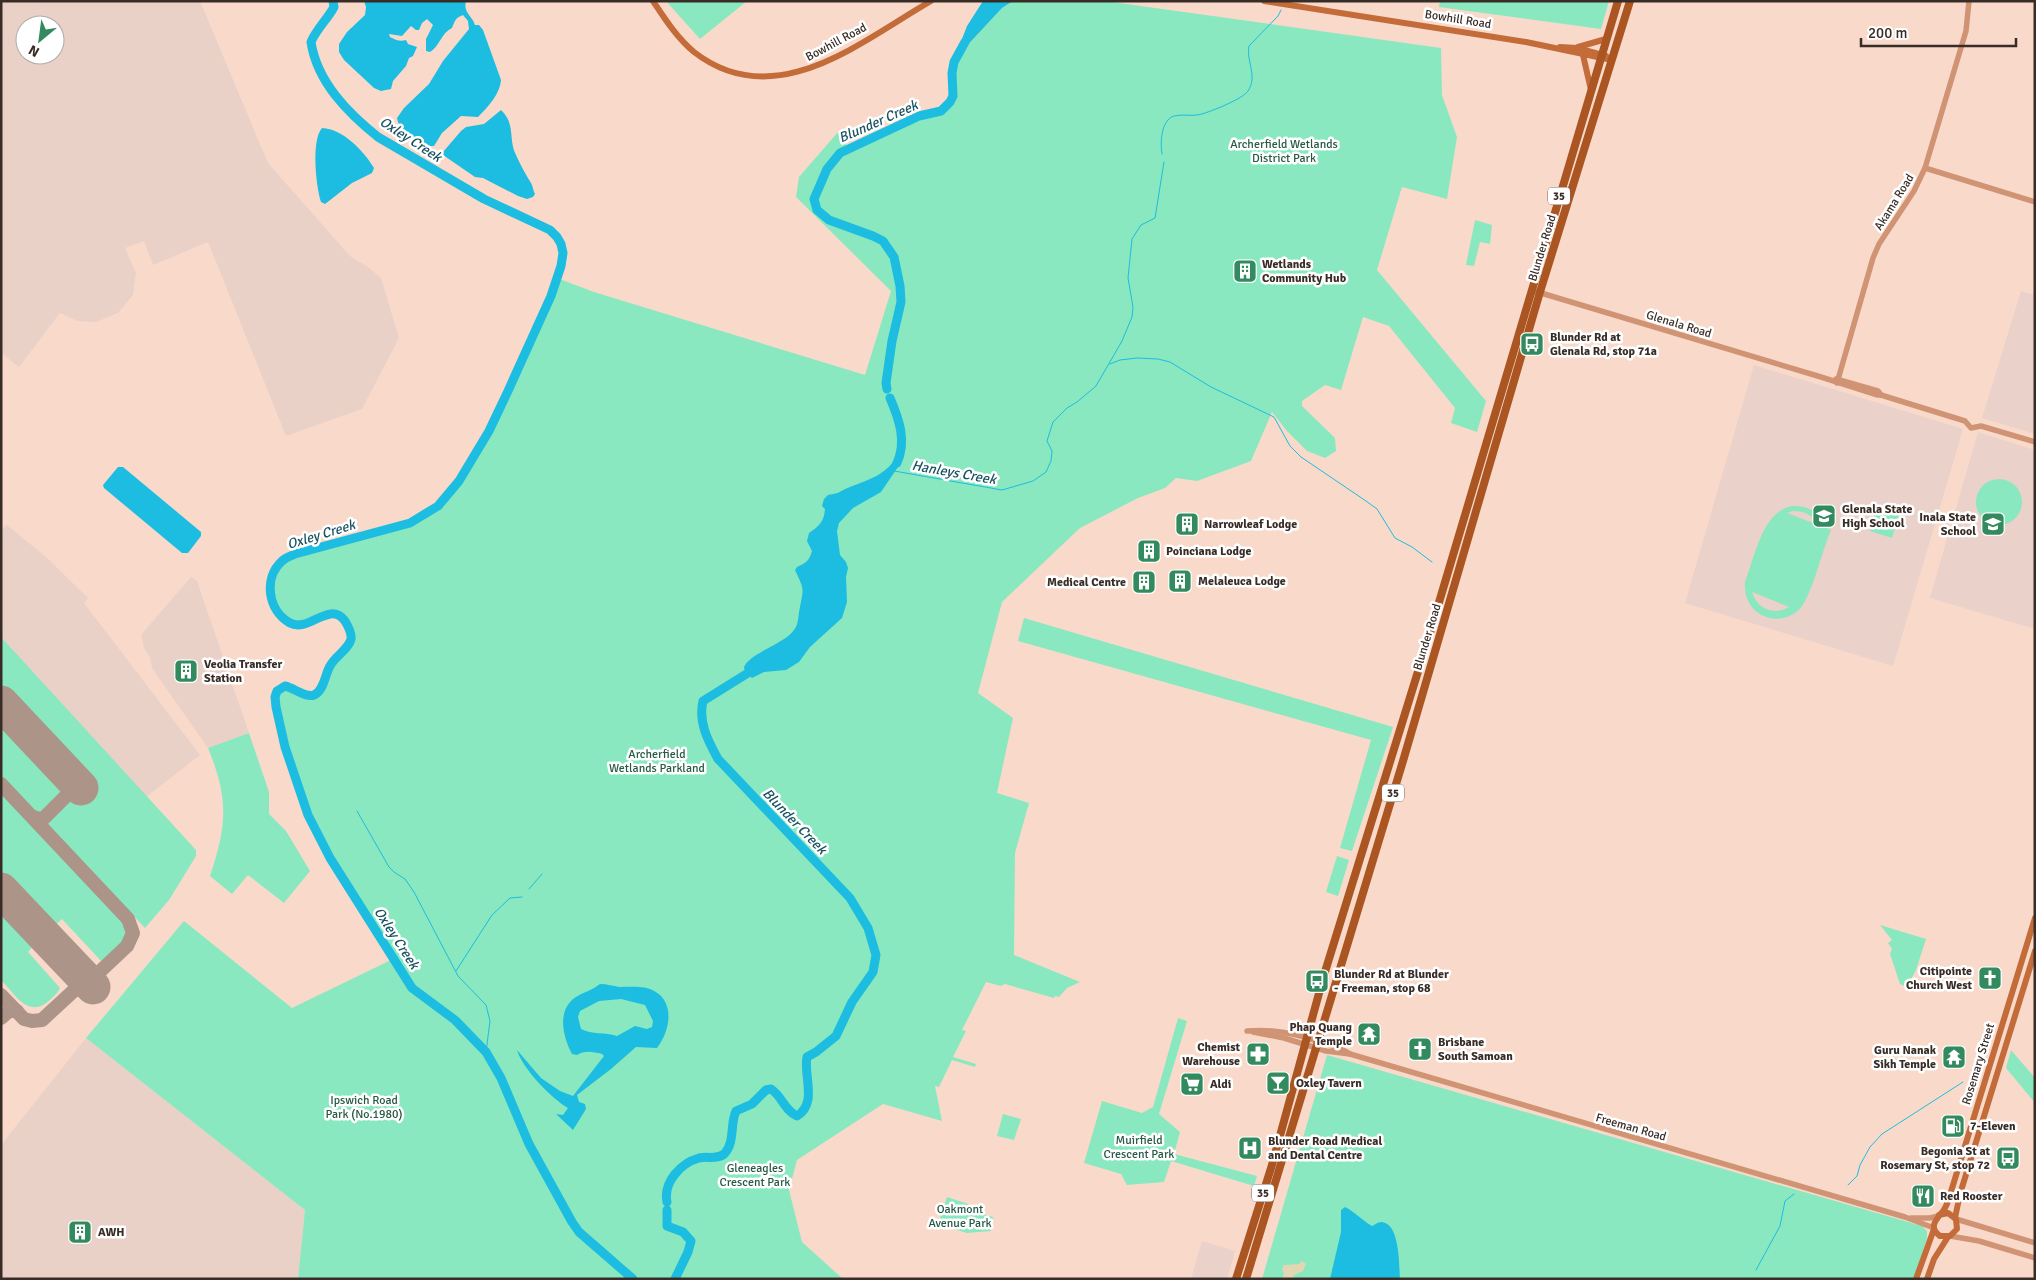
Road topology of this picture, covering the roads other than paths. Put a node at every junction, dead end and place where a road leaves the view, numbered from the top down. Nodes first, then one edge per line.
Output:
1 (654, 1) edge
2 (931, 1) edge
3 (1264, 1) edge
4 (1618, 1) edge
5 (1630, 1) edge
6 (1969, 1) edge
7 (1606, 39) junction
8 (1559, 48) junction
9 (1577, 48) junction
10 (1583, 55) junction
11 (1601, 56) junction
12 (1612, 60) junction
13 (1591, 91) junction
14 (1925, 168) junction
15 (2035, 202) edge
16 (1531, 290) junction
17 (1540, 292) junction
18 (1837, 381) junction
19 (2035, 442) edge
20 (2035, 918) edge
21 (2035, 951) edge
22 (1306, 1041) junction
23 (1317, 1044) junction
24 (1994, 1050) junction
25 (2004, 1053) junction
26 (1938, 1215) junction
27 (1906, 1218) junction
28 (1956, 1219) junction
29 (1934, 1228) junction
30 (2006, 1235) junction
31 (1949, 1236) junction
32 (2035, 1243) edge
33 (2002, 1248) junction
34 (2035, 1258) edge
35 (1236, 1279) edge
36 (1246, 1279) edge
37 (1916, 1279) edge
38 (1927, 1279) edge

1 - 2 main road, Bowhill Road
3 - 8 main road, Bowhill Road
4 - 7 main road, Blunder Road / 35
5 - 12 main road, Blunder Road / 35
6 - 14 street, Akama Road
7 - 9 main road
7 - 11 main road, Blunder Road / 35
8 - 9 main road, Bowhill Road
8 - 10 main road, Bowhill Road
9 - 11 main road, Bowhill Road
10 - 11 main road, Bowhill Road
10 - 13 main road
11 - 12 main road, Bowhill Road
11 - 13 main road, Blunder Road / 35
12 - 17 main road, Blunder Road / 35
13 - 16 main road, Blunder Road / 35
14 - 15 street
14 - 18 street, Akama Road
16 - 17 street, Glenala Road
16 - 22 main road, Blunder Road / 35
17 - 18 street, Glenala Road
17 - 23 main road, Blunder Road / 35
18 - 19 street, Glenala Road
20 - 24 main road, Rosemary Street
21 - 25 main road, Rosemary Street
22 - 22 street
22 - 23 street, Freeman Road
22 - 35 main road, Blunder Road / 35
23 - 27 street, Freeman Road
23 - 36 main road, Blunder Road / 35
24 - 25 main road
24 - 26 main road, Rosemary Street
25 - 28 main road, Rosemary Street
26 - 27 street, Freeman Road
26 - 28 main road
26 - 29 main road
27 - 29 street, Freeman Road
28 - 30 street
28 - 31 main road
29 - 31 main road
29 - 37 main road
30 - 32 street
30 - 33 street
31 - 33 street
31 - 38 main road
33 - 34 street

